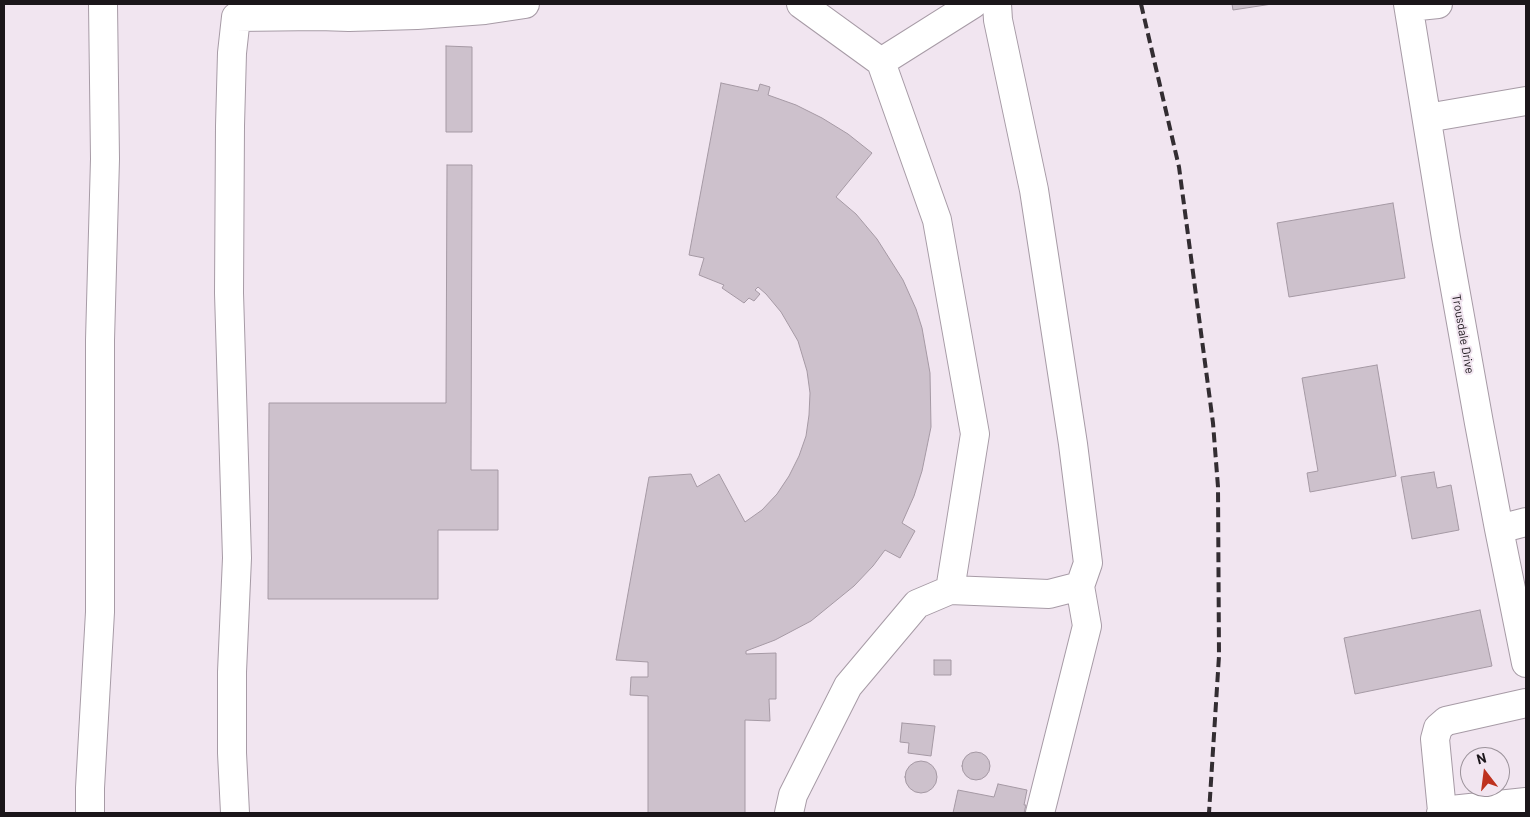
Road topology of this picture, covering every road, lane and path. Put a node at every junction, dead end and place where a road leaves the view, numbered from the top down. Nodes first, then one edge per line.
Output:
1 (103, 4) edge
2 (525, 4) edge
3 (801, 4) edge
4 (973, 4) edge
5 (997, 4) edge
6 (1438, 4) edge
7 (1408, 5) edge
8 (881, 62) junction
9 (1526, 101) edge
10 (1427, 118) junction
11 (1526, 522) edge
12 (1499, 529) junction
13 (1080, 586) junction
14 (950, 590) junction
15 (1521, 608) edge
16 (1526, 663) edge
17 (1526, 703) edge
18 (1526, 802) edge
19 (1442, 812) edge
20 (90, 813) edge
21 (235, 813) edge
22 (789, 813) edge
23 (1040, 813) edge

1 - 20 street
2 - 21 street
3 - 8 street
4 - 8 street
5 - 13 street
6 - 7 street
7 - 10 street, Trousdale Drive
8 - 14 street
9 - 10 street
10 - 12 street, Trousdale Drive
11 - 12 street
12 - 15 street, Trousdale Drive
13 - 14 street
13 - 23 street
14 - 22 street
15 - 16 street, Trousdale Drive
17 - 19 street
18 - 19 street

